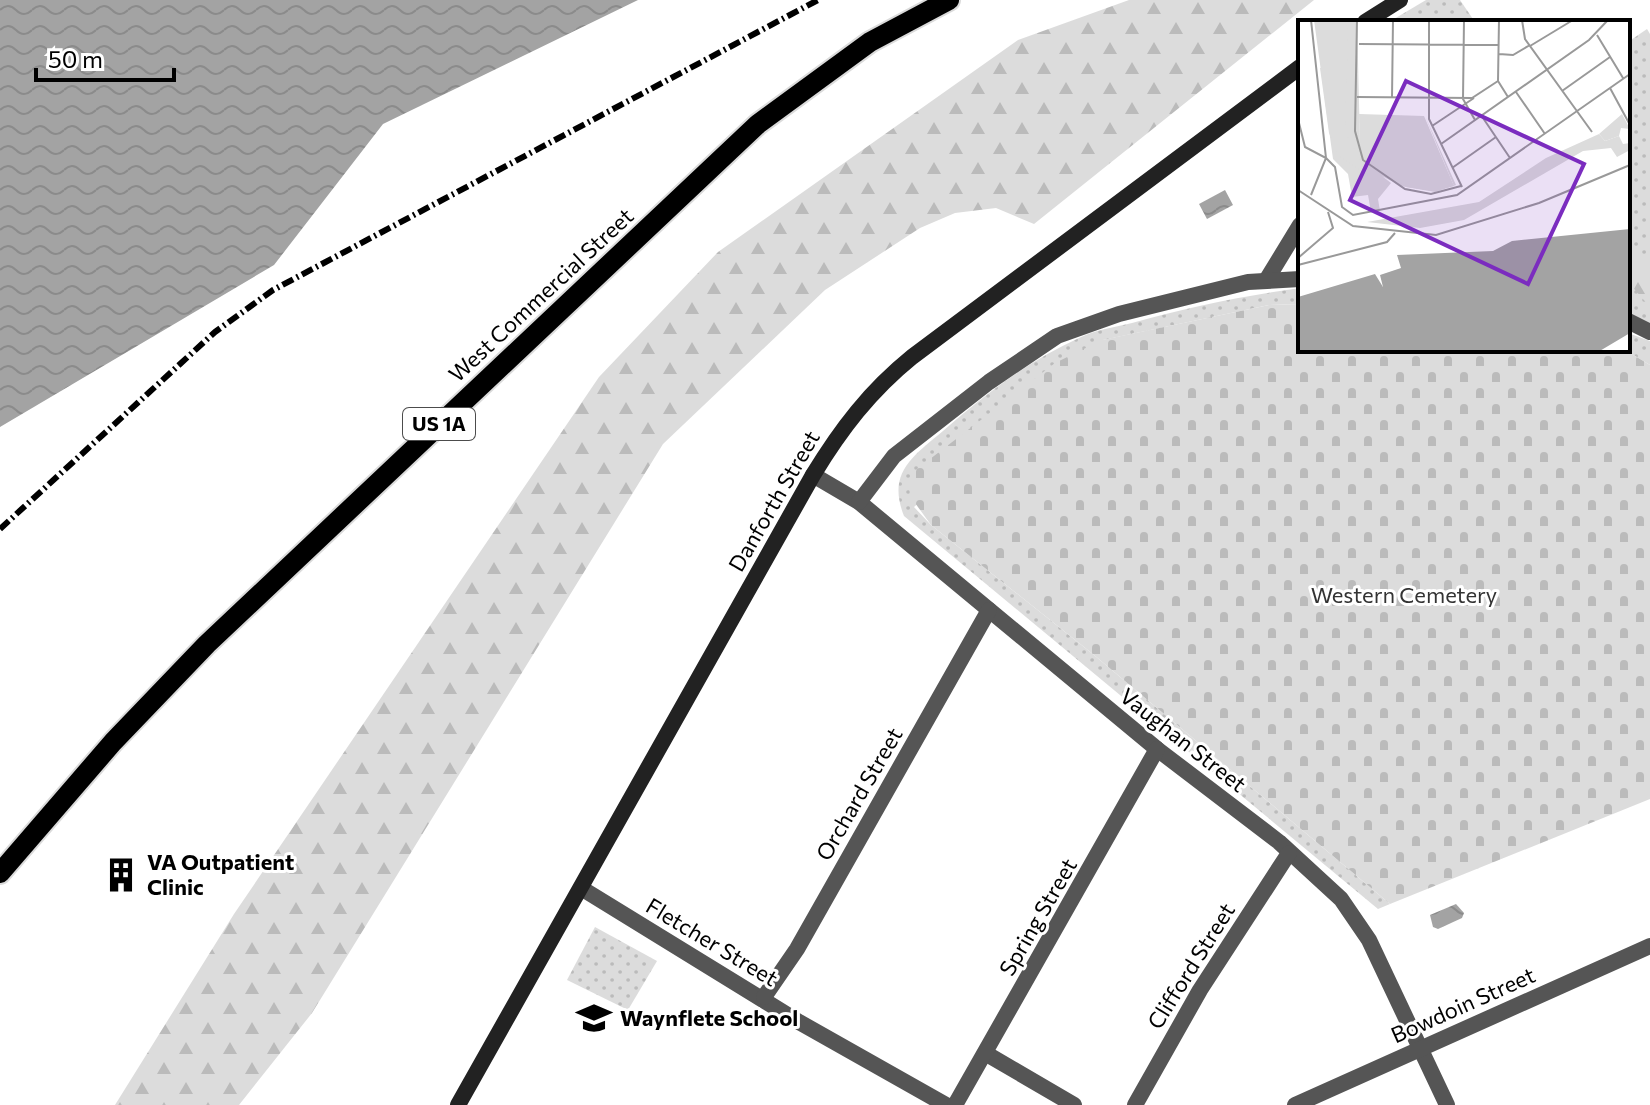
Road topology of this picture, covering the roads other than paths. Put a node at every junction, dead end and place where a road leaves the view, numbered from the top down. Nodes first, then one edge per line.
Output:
1 (949, 0) edge
2 (1400, 0) edge
3 (1368, 20) edge
4 (1298, 68) edge
5 (1298, 228) edge
6 (1267, 279) junction
7 (1298, 279) edge
8 (1630, 322) edge
9 (1650, 332) edge
10 (813, 475) junction
11 (859, 502) junction
12 (989, 610) junction
13 (1157, 749) junction
14 (1289, 853) junction
15 (0, 873) edge
16 (581, 888) junction
17 (1650, 946) edge
18 (764, 997) junction
19 (1421, 1049) junction
20 (985, 1053) junction
21 (458, 1105) edge
22 (946, 1105) edge
23 (955, 1105) edge
24 (1074, 1105) edge
25 (1135, 1105) edge
26 (1295, 1105) edge
27 (1447, 1105) edge

1 - 15 main road, West Commercial Street / US 1A
2 - 3 street
4 - 10 street, Danforth Street
5 - 6 street
6 - 7 street
6 - 11 street
8 - 9 street
10 - 11 street, Vaughan Street
10 - 16 street, Danforth Street
11 - 12 street, Vaughan Street
12 - 13 street, Vaughan Street
12 - 18 street, Orchard Street
13 - 14 street, Vaughan Street
13 - 20 street, Spring Street
14 - 19 street, Vaughan Street
14 - 25 street, Clifford Street
16 - 18 street, Fletcher Street
16 - 21 street, Danforth Street
17 - 19 street, Bowdoin Street
18 - 22 street, Fletcher Street
19 - 26 street, Bowdoin Street
19 - 27 street, Vaughan Street
20 - 23 street, Spring Street
20 - 24 street

